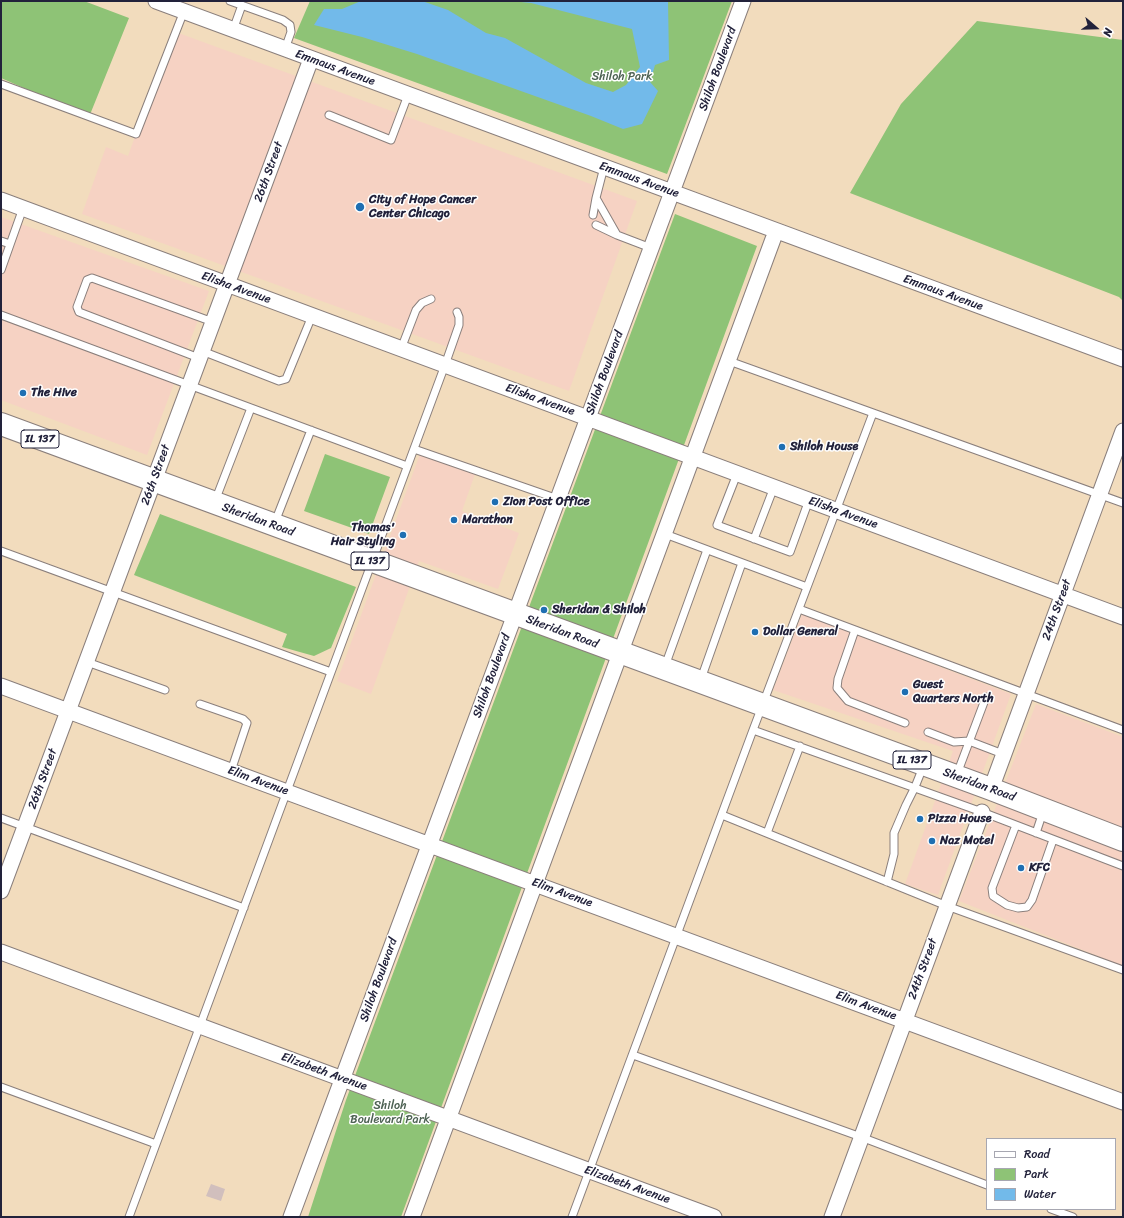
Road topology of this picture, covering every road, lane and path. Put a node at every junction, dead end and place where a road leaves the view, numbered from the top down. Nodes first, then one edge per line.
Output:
1 (156, 1) edge
2 (230, 1) edge
3 (743, 1) edge
4 (242, 5) junction
5 (184, 11) junction
6 (233, 30) junction
7 (285, 50) junction
8 (311, 59) junction
9 (1, 84) edge
10 (408, 95) junction
11 (329, 115) dead end
12 (604, 167) junction
13 (672, 192) junction
14 (596, 198) junction
15 (1, 200) edge
16 (23, 208) junction
17 (593, 215) dead end
18 (596, 225) dead end
19 (776, 231) junction
20 (617, 235) junction
21 (1, 241) edge
22 (10, 244) junction
23 (651, 248) junction
24 (1, 270) edge
25 (227, 284) junction
26 (431, 299) dead end
27 (457, 312) dead end
28 (1, 315) edge
29 (312, 316) junction
30 (213, 322) junction
31 (401, 349) junction
32 (201, 355) junction
33 (1123, 360) edge
34 (729, 361) junction
35 (445, 365) junction
36 (190, 385) junction
37 (251, 408) junction
38 (873, 412) junction
39 (588, 418) junction
40 (1, 424) edge
41 (311, 430) junction
42 (1123, 431) edge
43 (414, 448) junction
44 (693, 457) junction
45 (408, 466) junction
46 (737, 474) junction
47 (154, 482) junction
48 (774, 487) junction
49 (1100, 494) junction
50 (558, 498) junction
51 (809, 500) junction
52 (1123, 503) edge
53 (214, 504) junction
54 (836, 511) junction
55 (274, 526) junction
56 (665, 534) junction
57 (754, 539) junction
58 (707, 550) junction
59 (1, 551) edge
60 (372, 562) junction
61 (742, 563) junction
62 (807, 587) junction
63 (112, 592) junction
64 (1062, 595) junction
65 (799, 609) junction
66 (515, 614) junction
67 (1123, 617) edge
68 (855, 630) junction
69 (621, 653) junction
70 (87, 662) junction
71 (664, 669) junction
72 (331, 672) junction
73 (700, 682) junction
74 (1, 686) edge
75 (164, 690) dead end
76 (1026, 694) junction
77 (986, 697) dead end
78 (200, 704) dead end
79 (763, 706) junction
80 (68, 711) junction
81 (906, 723) dead end
82 (753, 730) junction
83 (1123, 730) edge
84 (928, 732) dead end
85 (970, 741) junction
86 (800, 746) junction
87 (1003, 754) junction
88 (924, 764) junction
89 (232, 771) junction
90 (956, 776) junction
91 (915, 788) junction
92 (991, 789) junction
93 (287, 792) junction
94 (1044, 809) junction
95 (982, 812) junction
96 (722, 815) junction
97 (1, 818) edge
98 (1016, 824) junction
99 (25, 826) junction
100 (767, 833) junction
101 (1036, 833) junction
102 (1054, 840) junction
103 (1123, 840) edge
104 (430, 844) junction
105 (1123, 866) edge
106 (887, 882) junction
107 (536, 883) junction
108 (1, 891) edge
109 (947, 906) junction
110 (244, 908) junction
111 (677, 936) junction
112 (1, 952) edge
113 (1123, 970) edge
114 (905, 1020) junction
115 (200, 1026) junction
116 (633, 1055) junction
117 (342, 1079) junction
118 (1, 1087) edge
119 (1123, 1102) edge
120 (449, 1118) junction
121 (861, 1137) junction
122 (156, 1144) junction
123 (590, 1171) junction
124 (986, 1185) edge
125 (1055, 1210) edge
126 (129, 1217) edge
127 (291, 1217) edge
128 (412, 1217) edge
129 (572, 1217) edge
130 (714, 1217) edge
131 (832, 1217) edge
132 (1073, 1217) edge

1 - 5 street, Emmaus Avenue
2 - 4 lane
3 - 13 street, Shiloh Boulevard
4 - 6 lane
4 - 7 lane
5 - 6 street, Emmaus Avenue
5 - 9 lane
6 - 7 street, Emmaus Avenue
7 - 8 street, Emmaus Avenue
8 - 10 street, Emmaus Avenue
8 - 25 street, 26th Street
10 - 11 lane
10 - 12 street, Emmaus Avenue
12 - 13 street, Emmaus Avenue
12 - 14 lane
13 - 19 street, Emmaus Avenue
13 - 23 street, Shiloh Boulevard
14 - 17 lane
14 - 20 lane
15 - 16 street, Elisha Avenue
16 - 22 lane
16 - 25 street, Elisha Avenue
18 - 20 lane
19 - 33 street, Emmaus Avenue
19 - 34 street
20 - 23 lane
21 - 22 lane
22 - 24 lane
23 - 39 street, Shiloh Boulevard
25 - 29 street, Elisha Avenue
25 - 30 street, 26th Street
26 - 31 lane
27 - 35 lane
28 - 36 lane
29 - 31 street, Elisha Avenue
29 - 32 lane
30 - 32 street, 26th Street
30 - 32 lane
31 - 35 street, Elisha Avenue
32 - 36 street, 26th Street
34 - 38 lane
34 - 44 street
35 - 39 street, Elisha Avenue
35 - 43 lane
36 - 37 lane
36 - 47 street, 26th Street
37 - 41 lane
37 - 53 lane
38 - 49 lane
38 - 54 lane
39 - 44 street, Elisha Avenue
39 - 50 street, Shiloh Boulevard
40 - 47 main road, Sheridan Road / IL 137
41 - 45 lane
41 - 55 lane
42 - 49 street, 24th Street
43 - 45 lane
43 - 50 lane
44 - 46 street, Elisha Avenue
44 - 56 street
45 - 60 lane
46 - 48 street, Elisha Avenue
46 - 57 lane
47 - 53 main road, Sheridan Road / IL 137
47 - 63 street, 26th Street
48 - 51 street, Elisha Avenue
48 - 57 lane
49 - 52 lane
49 - 64 street, 24th Street
50 - 66 street, Shiloh Boulevard
51 - 54 street, Elisha Avenue
51 - 57 lane
53 - 55 main road, Sheridan Road / IL 137
54 - 62 lane
54 - 64 street, Elisha Avenue
55 - 60 main road, Sheridan Road / IL 137
56 - 58 lane
56 - 69 street
58 - 61 lane
58 - 71 lane
59 - 63 lane
60 - 66 main road, Sheridan Road / IL 137
60 - 72 lane
61 - 62 lane
61 - 73 lane
62 - 65 lane
63 - 70 street, 26th Street
63 - 72 lane
64 - 67 street, Elisha Avenue
64 - 76 street, 24th Street
65 - 68 lane
65 - 79 lane
66 - 69 main road, Sheridan Road / IL 137
66 - 104 street, Shiloh Boulevard
68 - 76 lane
68 - 81 lane
69 - 71 main road, Sheridan Road / IL 137
69 - 107 street
70 - 75 lane
70 - 80 street, 26th Street
71 - 73 main road, Sheridan Road / IL 137
72 - 93 lane
73 - 79 main road, Sheridan Road / IL 137
74 - 80 street, Elim Avenue
76 - 83 lane
76 - 87 street, 24th Street
77 - 85 lane
78 - 89 lane
79 - 82 lane
79 - 88 main road, Sheridan Road / IL 137
80 - 89 street, Elim Avenue
80 - 99 street, 26th Street
82 - 86 lane
82 - 96 lane
84 - 85 lane
85 - 87 lane
85 - 90 lane
86 - 91 lane
86 - 100 lane
87 - 92 street, 24th Street
88 - 90 main road, Sheridan Road / IL 137
88 - 91 lane
89 - 93 street, Elim Avenue
90 - 92 main road, Sheridan Road / IL 137
91 - 95 lane
91 - 106 lane
92 - 94 main road, Sheridan Road / IL 137
93 - 104 street, Elim Avenue
93 - 110 lane
94 - 101 lane
94 - 103 main road, Sheridan Road / IL 137
95 - 98 lane
95 - 109 street, 24th Street
96 - 100 lane
96 - 111 lane
97 - 99 lane
98 - 101 lane
98 - 102 lane
99 - 108 street, 26th Street
99 - 110 lane
100 - 106 lane
101 - 102 lane
102 - 105 lane
104 - 107 street, Elim Avenue
104 - 117 street, Shiloh Boulevard
106 - 109 lane
107 - 111 street, Elim Avenue
107 - 120 street
109 - 113 lane
109 - 114 street, 24th Street
110 - 115 lane
111 - 114 street, Elim Avenue
111 - 116 lane
112 - 115 street, Elizabeth Avenue
114 - 119 street, Elim Avenue
114 - 121 street, 24th Street
115 - 117 street, Elizabeth Avenue
115 - 122 lane
116 - 121 lane
116 - 123 lane
117 - 120 street, Elizabeth Avenue
117 - 127 street, Shiloh Boulevard
118 - 122 lane
120 - 123 street, Elizabeth Avenue
120 - 128 street
121 - 124 lane
121 - 131 street, 24th Street
122 - 126 lane
123 - 129 lane
123 - 130 street, Elizabeth Avenue
125 - 132 lane

